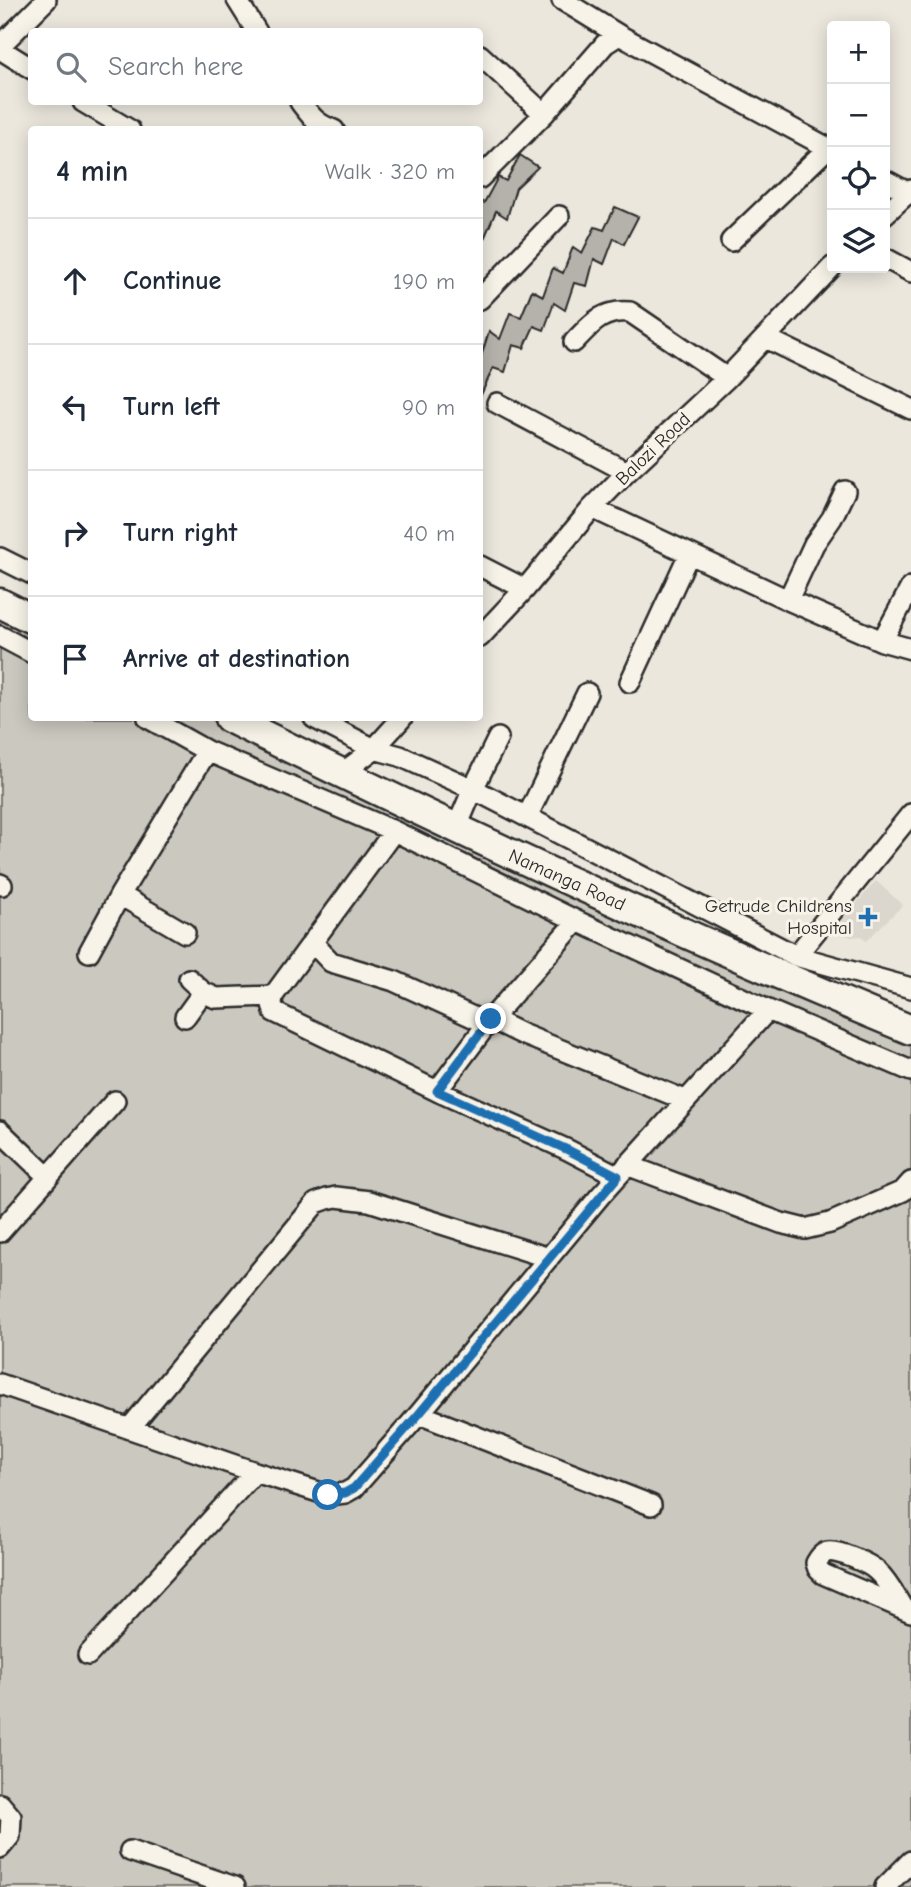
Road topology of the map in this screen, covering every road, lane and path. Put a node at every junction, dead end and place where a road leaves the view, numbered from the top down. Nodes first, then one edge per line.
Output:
1 (46, 0) edge
2 (237, 0) edge
3 (562, 0) edge
4 (254, 28) edge
5 (619, 35) junction
6 (0, 47) edge
7 (483, 58) edge
8 (28, 66) edge
9 (88, 105) edge
10 (302, 105) edge
11 (544, 114) junction
12 (123, 126) edge
13 (323, 126) edge
14 (827, 147) edge
15 (827, 152) edge
16 (483, 175) edge
17 (890, 182) edge
18 (910, 192) edge
19 (890, 210) edge
20 (559, 216) dead end
21 (732, 241) dead end
22 (890, 261) edge
23 (827, 272) edge
24 (911, 272) edge
25 (483, 296) edge
26 (766, 338) junction
27 (574, 342) dead end
28 (727, 377) junction
29 (497, 403) dead end
30 (911, 409) edge
31 (628, 472) junction
32 (845, 491) dead end
33 (592, 508) junction
34 (689, 554) junction
35 (0, 558) edge
36 (483, 568) edge
37 (28, 572) edge
38 (911, 587) edge
39 (525, 589) junction
40 (788, 600) junction
41 (0, 603) edge
42 (28, 617) edge
43 (483, 633) edge
44 (0, 636) edge
45 (882, 641) junction
46 (911, 649) edge
47 (28, 651) edge
48 (630, 682) dead end
49 (587, 693) dead end
50 (153, 721) edge
51 (235, 721) edge
52 (320, 721) edge
53 (399, 721) edge
54 (498, 738) dead end
55 (374, 748) junction
56 (207, 751) junction
57 (341, 774) junction
58 (473, 789) junction
59 (911, 814) edge
60 (527, 817) junction
61 (456, 829) junction
62 (394, 831) junction
63 (120, 895) junction
64 (577, 921) junction
65 (185, 933) dead end
66 (312, 942) junction
67 (89, 952) dead end
68 (796, 956) junction
69 (911, 988) edge
70 (273, 996) junction
71 (768, 1010) junction
72 (185, 1017) dead end
73 (490, 1021) junction
74 (911, 1030) edge
75 (911, 1071) edge
76 (437, 1091) junction
77 (685, 1100) junction
78 (115, 1101) dead end
79 (0, 1131) edge
80 (622, 1171) junction
81 (48, 1177) junction
82 (911, 1182) edge
83 (0, 1232) edge
84 (549, 1258) junction
85 (4, 1392) edge
86 (419, 1414) junction
87 (129, 1429) junction
88 (255, 1472) junction
89 (651, 1505) dead end
90 (88, 1655) dead end
91 (0, 1804) edge
92 (0, 1848) edge
93 (130, 1851) dead end
94 (911, 1861) edge
95 (235, 1887) edge
96 (884, 1887) edge

1 - 6 street
2 - 4 street
3 - 5 street
5 - 11 street
5 - 14 street
6 - 8 street
7 - 11 street
9 - 12 street
10 - 13 street
11 - 16 street
15 - 21 street
17 - 18 street
18 - 19 street
20 - 25 street
22 - 24 street
23 - 26 street, Balozi Road
26 - 28 street, Balozi Road
26 - 30 street
27 - 28 street
28 - 31 street, Balozi Road
29 - 31 street
31 - 33 street, Balozi Road
32 - 40 street
33 - 34 street
33 - 39 street, Balozi Road
34 - 40 street
34 - 48 street
35 - 37 street
36 - 39 street
38 - 45 street
39 - 43 street, Balozi Road
40 - 45 street
41 - 42 highway
44 - 47 street
45 - 46 street
49 - 60 street
50 - 56 street
51 - 57 highway, Namanga Road
52 - 55 street
53 - 55 street
54 - 58 street
55 - 57 street
55 - 58 street
56 - 62 street
56 - 63 street
57 - 61 highway, Namanga Road
58 - 60 street
58 - 61 street
59 - 68 street
60 - 68 street
61 - 74 highway, Namanga Road
62 - 64 street
62 - 66 street
63 - 65 street
63 - 67 street
64 - 71 street
64 - 73 street
66 - 70 street
66 - 73 street
68 - 69 street
70 - 72 street
70 - 76 street
71 - 75 street
71 - 77 street
73 - 76 street
73 - 77 street
76 - 80 street
77 - 80 street
78 - 81 street
79 - 81 street
80 - 82 street
80 - 84 street
81 - 83 street
84 - 86 street
84 - 87 street
85 - 87 street
86 - 88 street
86 - 89 street
87 - 88 street
88 - 90 street
91 - 92 street
93 - 95 street
94 - 96 street

